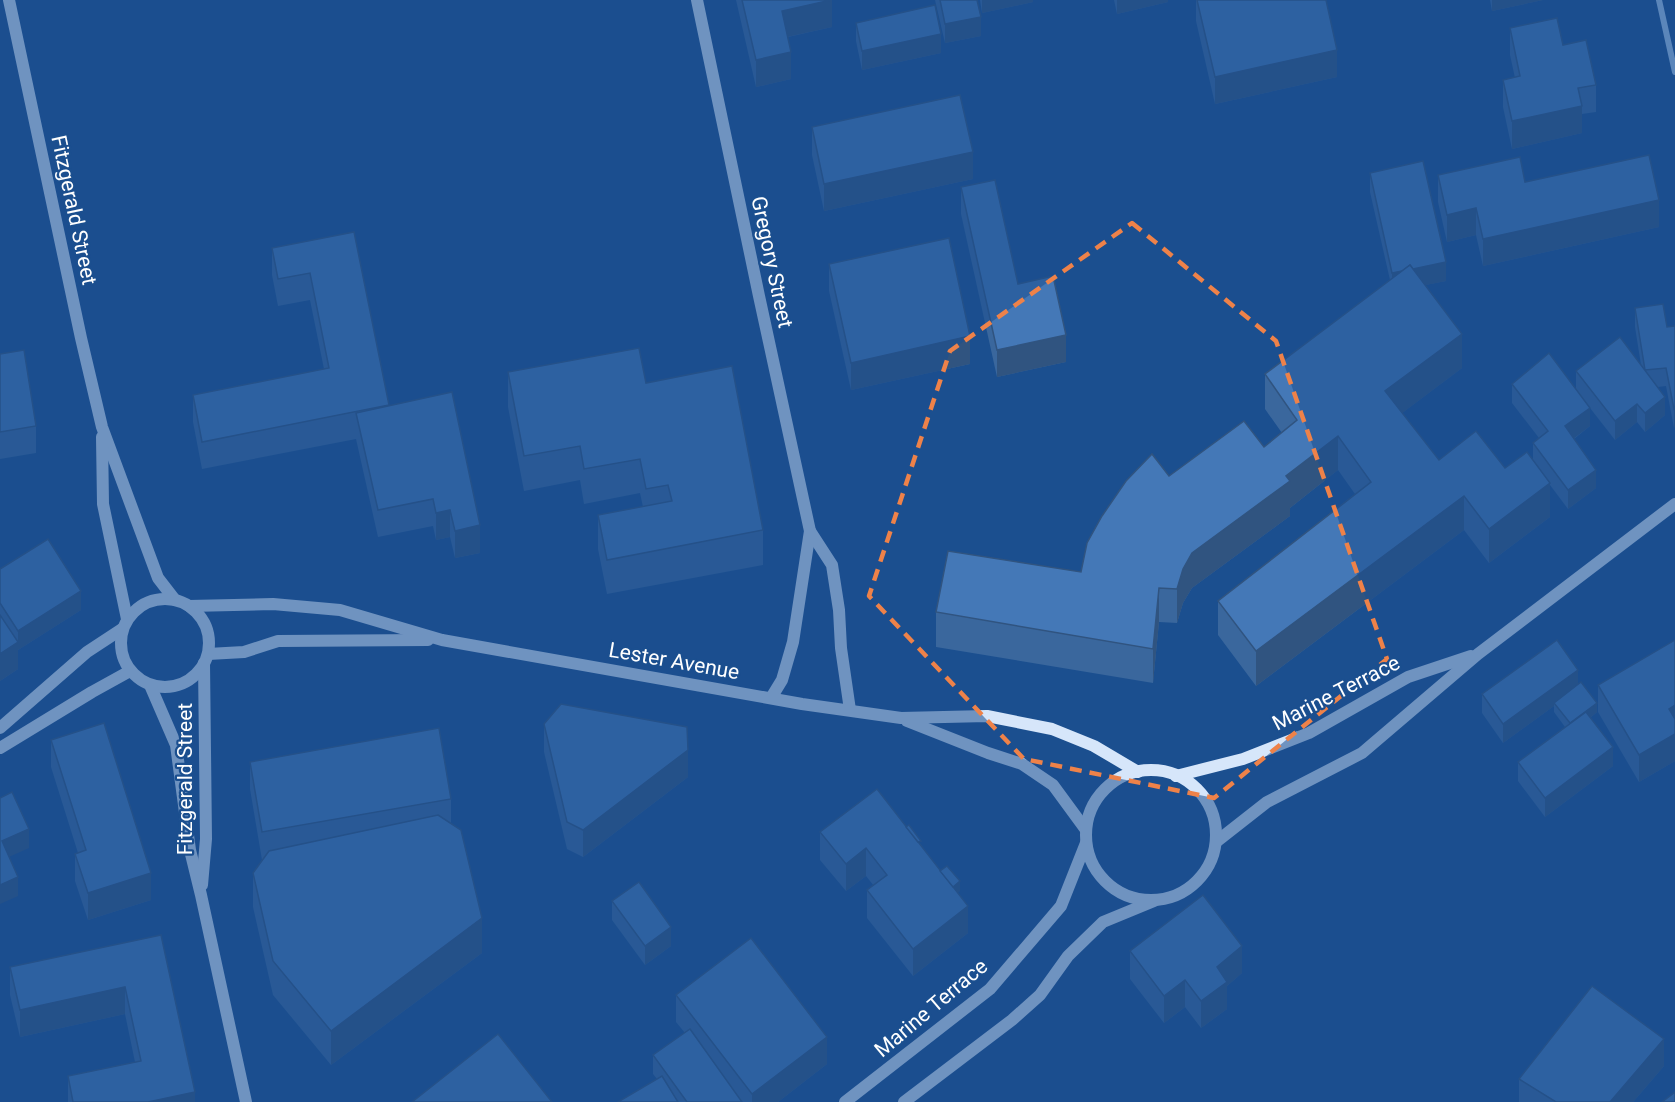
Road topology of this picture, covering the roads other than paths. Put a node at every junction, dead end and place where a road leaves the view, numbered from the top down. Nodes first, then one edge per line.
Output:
1 (9, 0) edge
2 (698, 0) edge
3 (1659, 0) edge
4 (1675, 72) edge
5 (102, 427) junction
6 (1675, 504) edge
7 (810, 531) junction
8 (176, 600) junction
9 (189, 606) junction
10 (125, 624) junction
11 (442, 640) junction
12 (1478, 654) junction
13 (206, 659) junction
14 (130, 671) junction
15 (150, 685) junction
16 (771, 698) junction
17 (850, 710) junction
18 (901, 718) junction
19 (0, 728) edge
20 (0, 748) edge
21 (1138, 772) junction
22 (1176, 776) junction
23 (1086, 836) junction
24 (1216, 842) junction
25 (201, 895) junction
26 (1158, 900) junction
27 (246, 1102) edge
28 (845, 1102) edge
29 (904, 1102) edge

1 - 5 main road, Fitzgerald Street
2 - 7 main road, Gregory Street
3 - 4 street
5 - 8 main road, Fitzgerald Street
5 - 10 main road, Fitzgerald Street
6 - 12 main road, Marine Terrace
7 - 16 main road, Gregory Street
7 - 17 main road, Gregory Street
8 - 9 main road
8 - 10 main road
9 - 11 main road, Lester Avenue
9 - 13 main road
10 - 14 main road
10 - 19 main road
11 - 13 main road, Lester Avenue
11 - 16 main road, Lester Avenue
12 - 22 main road, Marine Terrace
12 - 24 main road, Marine Terrace
13 - 15 main road
13 - 25 main road, Fitzgerald Street
14 - 15 main road
14 - 20 main road
15 - 25 main road, Fitzgerald Street
16 - 17 main road, Lester Avenue
17 - 18 main road, Lester Avenue
18 - 21 main road, Lester Avenue
18 - 23 main road, Lester Avenue
21 - 22 main road
21 - 23 main road
22 - 24 main road
23 - 26 main road
23 - 28 main road, Marine Terrace
24 - 26 main road
25 - 27 main road, Fitzgerald Street
26 - 29 main road

